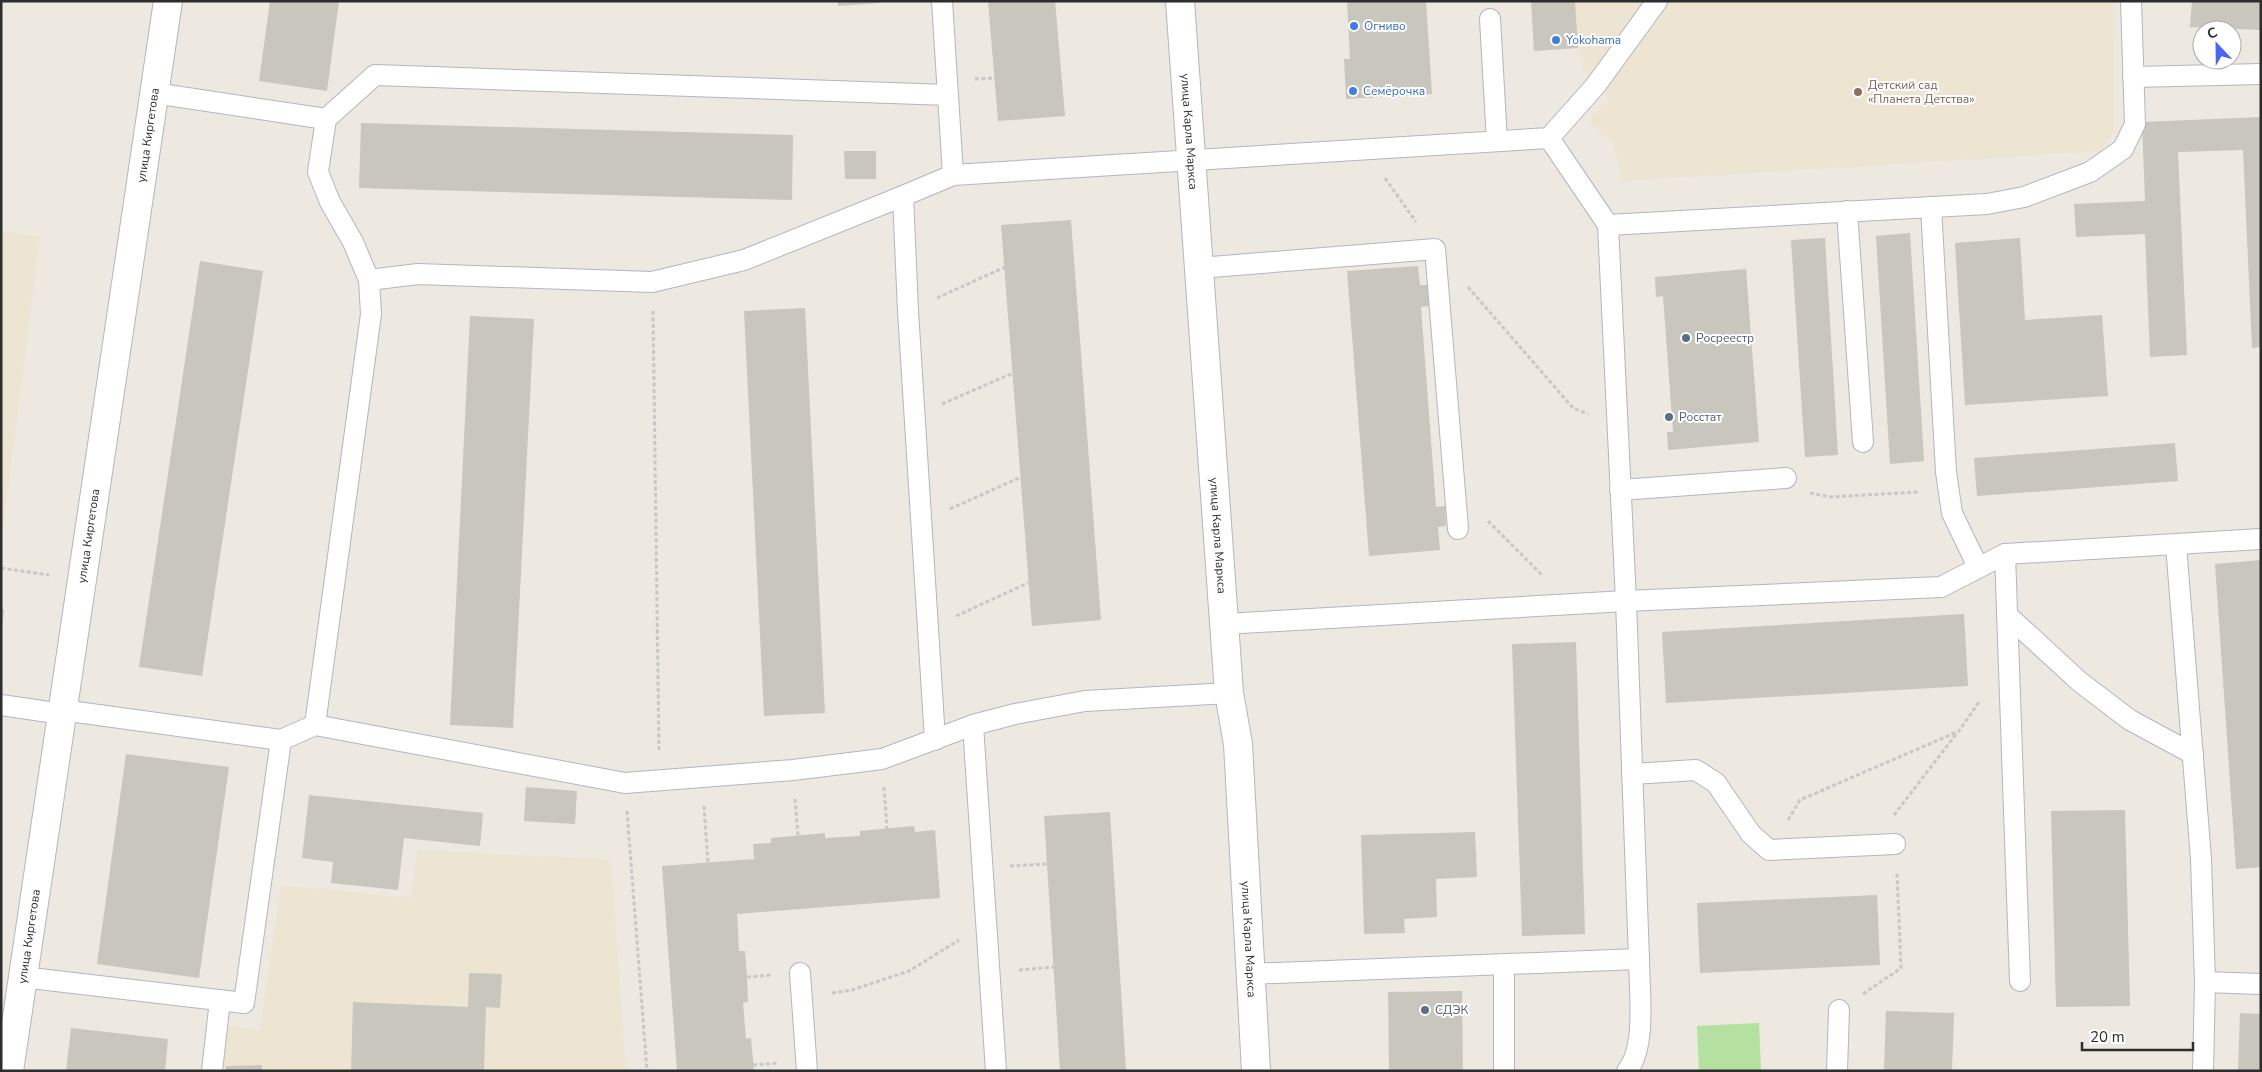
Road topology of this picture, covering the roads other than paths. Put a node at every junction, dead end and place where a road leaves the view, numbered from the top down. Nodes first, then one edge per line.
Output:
1 (168, 1) edge
2 (942, 1) edge
3 (1180, 1) edge
4 (1658, 1) edge
5 (2131, 1) edge
6 (1490, 20) dead end
7 (2261, 74) edge
8 (2133, 77) junction
9 (154, 93) junction
10 (948, 95) junction
11 (326, 119) junction
12 (1549, 138) junction
13 (1497, 141) junction
14 (1191, 159) junction
15 (953, 176) junction
16 (903, 196) junction
17 (1930, 207) junction
18 (1847, 211) junction
19 (1608, 224) junction
20 (1199, 268) junction
21 (368, 280) junction
22 (1863, 442) dead end
23 (1786, 478) road end
24 (1620, 490) junction
25 (1458, 528) dead end
26 (2261, 539) edge
27 (2176, 545) junction
28 (2005, 554) junction
29 (1978, 568) junction
30 (1626, 601) junction
31 (2007, 615) junction
32 (1224, 624) junction
33 (1229, 693) junction
34 (1, 705) edge
35 (62, 712) junction
36 (315, 725) junction
37 (973, 725) junction
38 (280, 740) junction
39 (935, 740) junction
40 (2192, 754) junction
41 (1632, 774) junction
42 (1895, 844) road end
43 (1639, 959) junction
44 (1504, 964) junction
45 (800, 973) dead end
46 (1249, 974) junction
47 (22, 977) junction
48 (2020, 981) dead end
49 (2205, 982) junction
50 (2261, 984) edge
51 (220, 1000) junction
52 (1839, 1010) road end
53 (8, 1071) edge
54 (212, 1071) edge
55 (807, 1071) edge
56 (996, 1071) edge
57 (1256, 1071) edge
58 (1504, 1071) edge
59 (1626, 1071) edge
60 (1837, 1071) edge
61 (2203, 1071) edge

1 - 9 street, улица Киргетова
2 - 10 lane
3 - 14 street, улица Карла Маркса
4 - 12 lane
5 - 8 lane
6 - 13 lane
7 - 8 lane
8 - 17 lane
9 - 11 lane
9 - 35 street, улица Киргетова
10 - 11 lane
10 - 15 lane
11 - 21 lane
12 - 13 lane
12 - 19 lane
13 - 14 lane
14 - 15 lane
14 - 20 street, улица Карла Маркса
15 - 16 lane
16 - 21 lane
16 - 39 lane
17 - 18 lane
17 - 29 lane
18 - 19 lane
18 - 22 lane
19 - 24 lane
20 - 25 lane
20 - 32 street, улица Карла Маркса
21 - 36 lane
23 - 24 lane
24 - 30 lane
26 - 27 lane
27 - 28 lane
27 - 40 lane
28 - 29 lane
28 - 31 lane
29 - 30 lane
30 - 32 lane
30 - 41 lane
31 - 40 lane
31 - 48 lane
32 - 33 street, улица Карла Маркса
33 - 37 lane
33 - 46 street, улица Карла Маркса
34 - 35 lane
35 - 38 lane
35 - 47 street, улица Киргетова
36 - 38 lane
36 - 39 lane
37 - 39 lane
37 - 56 lane
38 - 51 lane
40 - 49 lane
41 - 42 lane
41 - 43 lane
43 - 44 lane
43 - 59 lane
44 - 46 lane
44 - 58 lane
45 - 55 lane
46 - 57 street, улица Карла Маркса
47 - 51 lane
47 - 53 street, улица Киргетова
49 - 50 lane
49 - 61 lane
51 - 54 lane
52 - 60 lane

